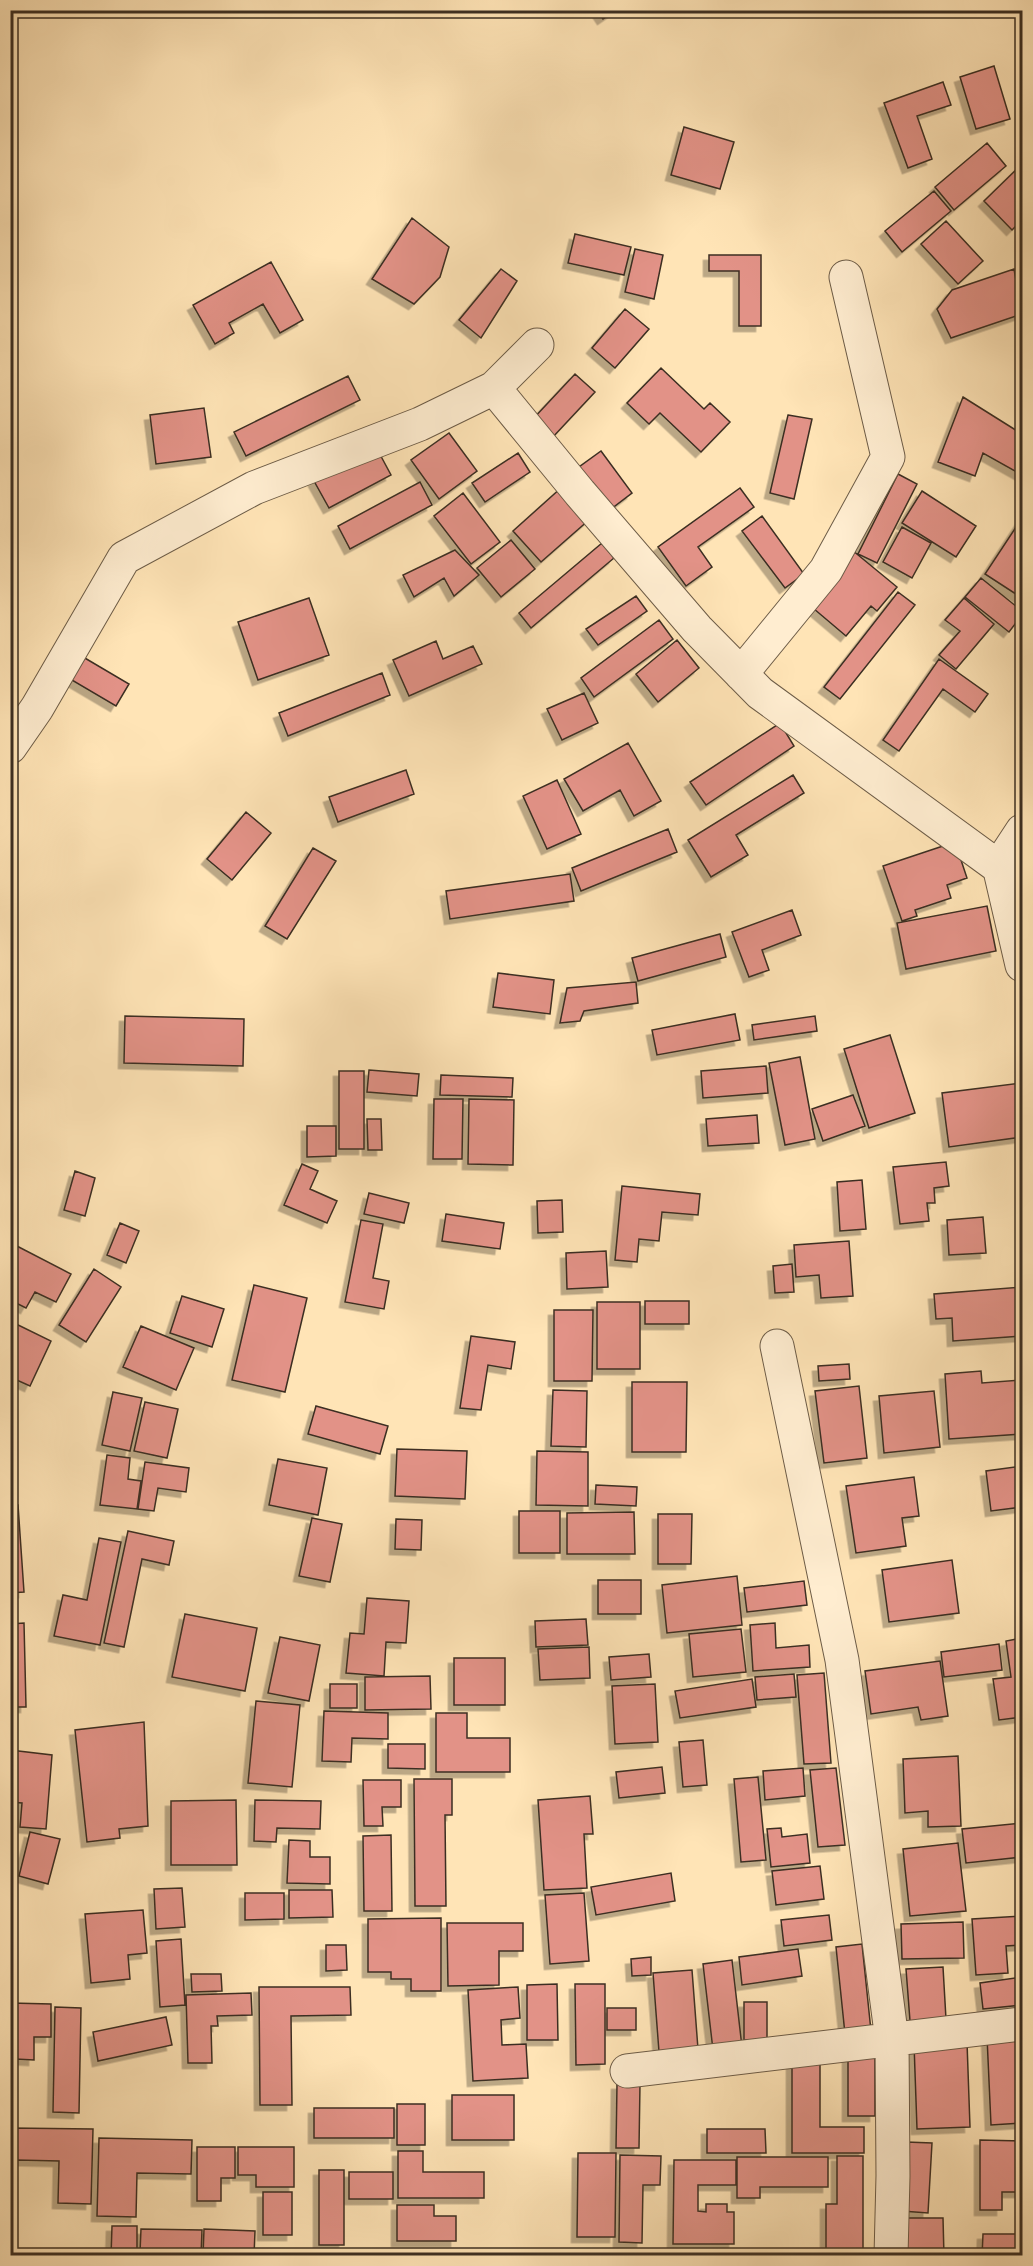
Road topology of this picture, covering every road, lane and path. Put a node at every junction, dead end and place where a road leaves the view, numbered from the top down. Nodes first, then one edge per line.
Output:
1 (846, 278) dead end
2 (537, 345) dead end
3 (494, 388) junction
4 (741, 674) junction
5 (10, 747) edge
6 (1023, 831) edge
7 (1011, 875) edge
8 (1023, 965) edge
9 (777, 1346) dead end
10 (1023, 2024) edge
11 (892, 2040) junction
12 (627, 2071) dead end
13 (891, 2256) edge

1 - 4 street
2 - 3 street
3 - 4 street
3 - 5 street
4 - 7 street
6 - 7 street
7 - 8 street
9 - 11 street
10 - 11 street
11 - 12 street
11 - 13 street

